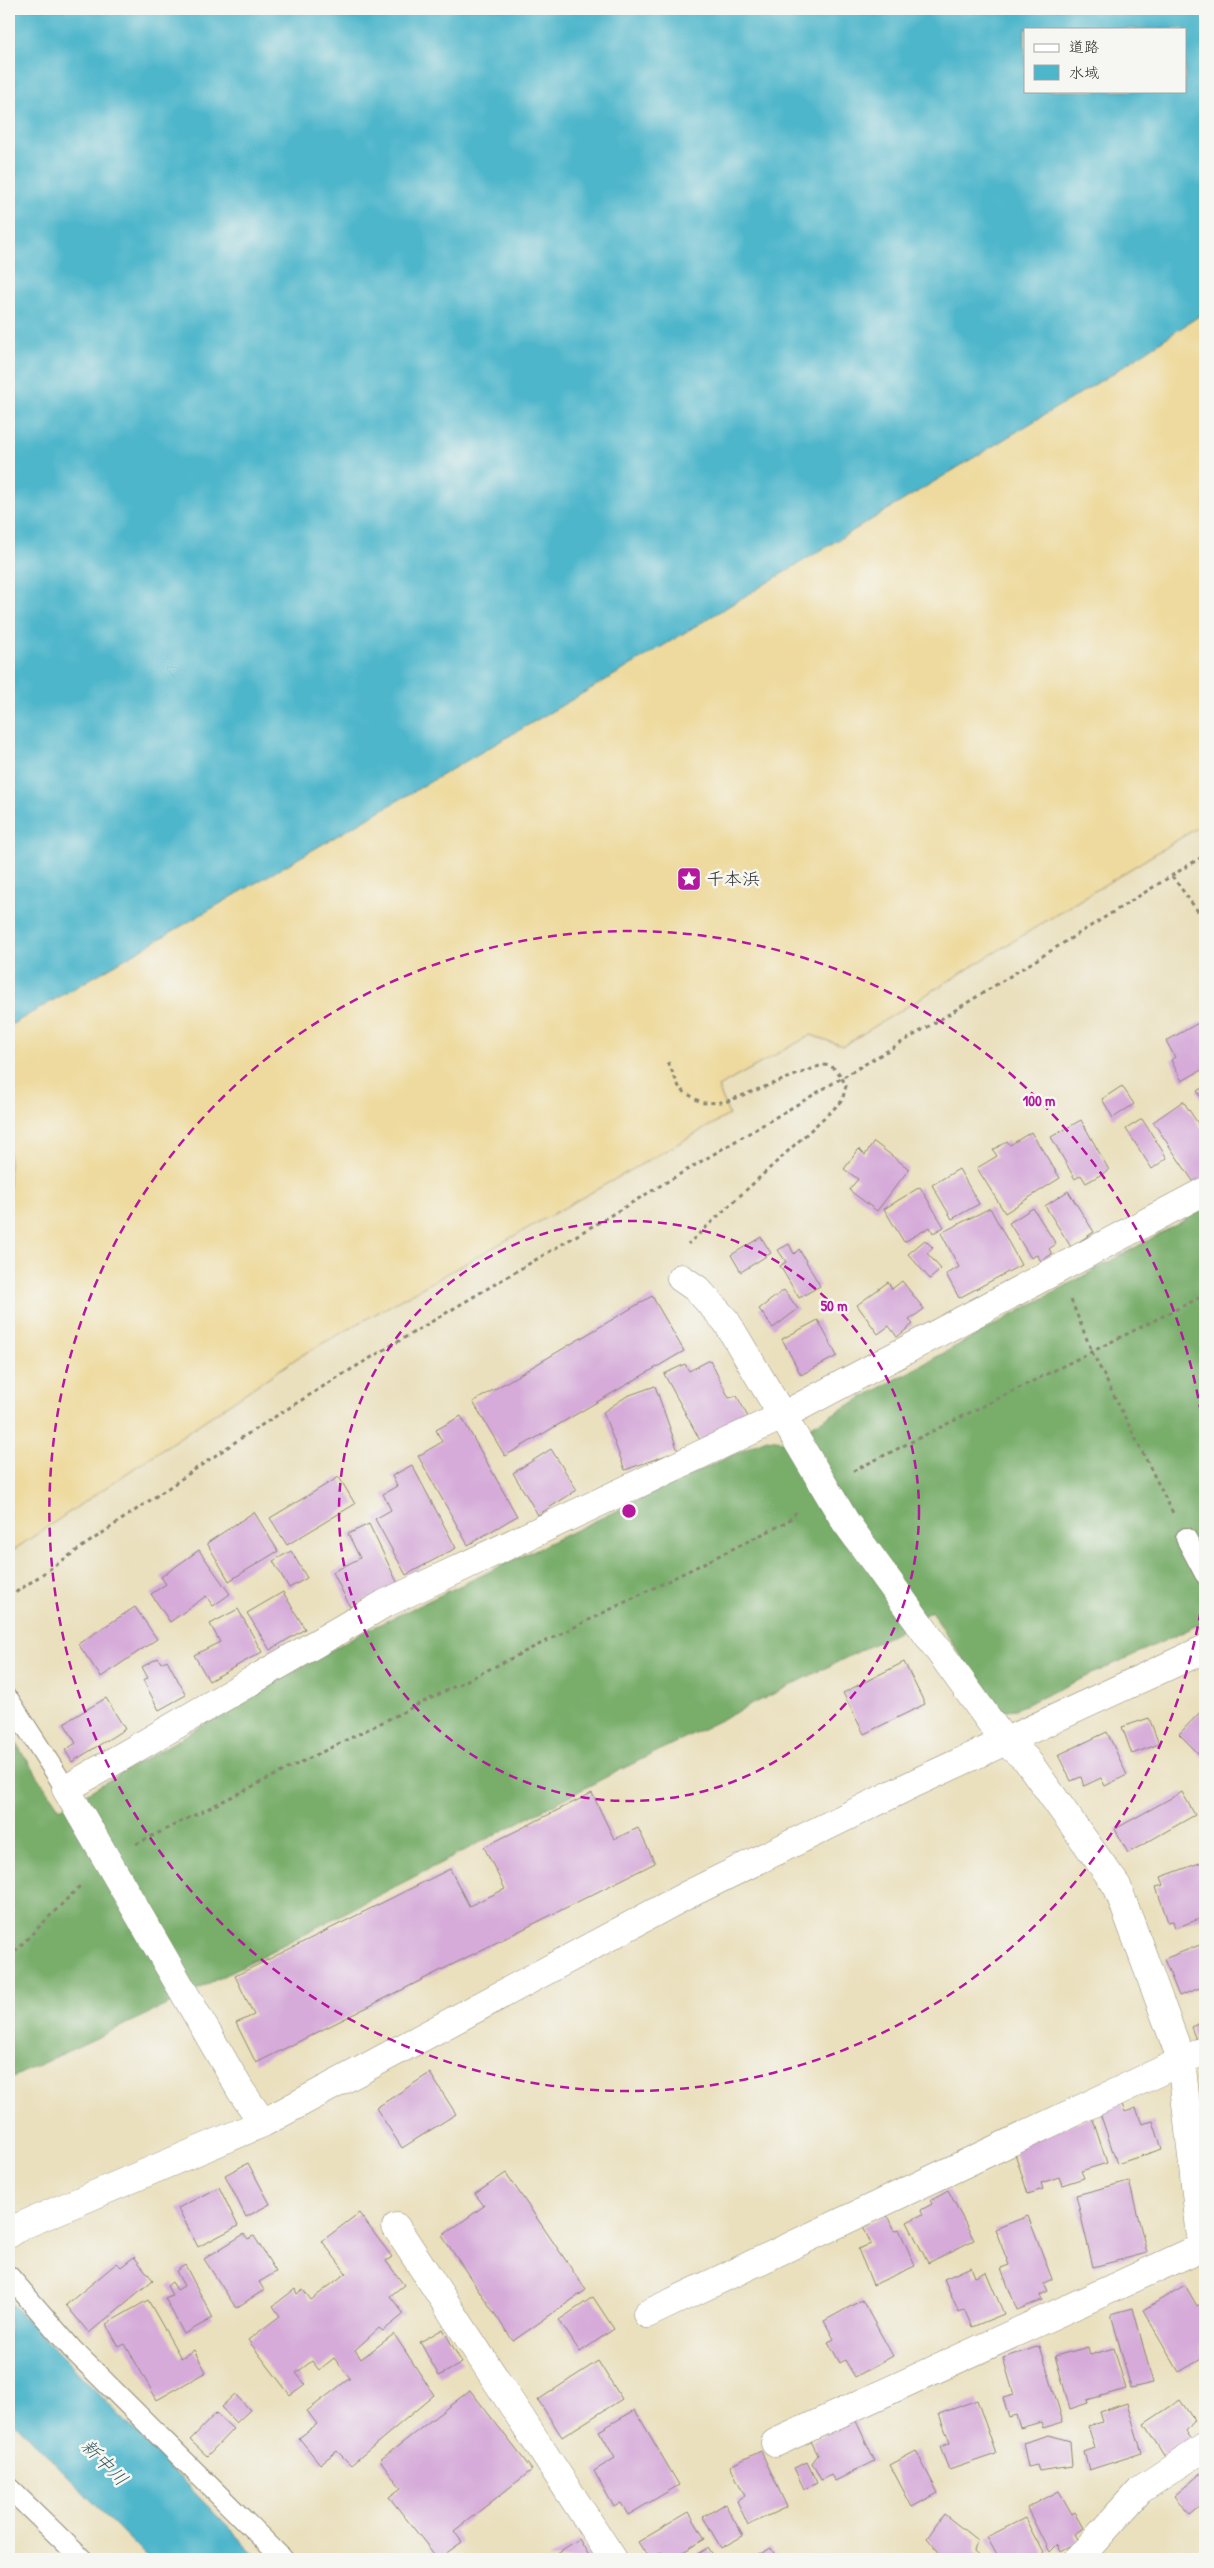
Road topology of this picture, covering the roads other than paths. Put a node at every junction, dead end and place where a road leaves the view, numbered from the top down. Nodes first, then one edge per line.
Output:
1 (1205, 1191) edge
2 (681, 1278) road end
3 (782, 1416) junction
4 (1186, 1538) road end
5 (1205, 1574) edge
6 (1205, 1649) edge
7 (9, 1700) edge
8 (1005, 1742) junction
9 (66, 1789) junction
10 (1193, 2055) edge
11 (264, 2123) junction
12 (396, 2227) dead end
13 (9, 2234) edge
14 (1204, 2252) edge
15 (9, 2276) edge
16 (647, 2314) dead end
17 (775, 2443) dead end
18 (1205, 2447) edge
19 (9, 2488) edge
20 (82, 2559) edge
21 (283, 2559) edge
22 (613, 2559) edge
23 (1078, 2559) edge

1 - 3 street
2 - 3 street
3 - 8 street
3 - 9 street
4 - 5 lane
6 - 8 street
7 - 9 lane
8 - 10 street
8 - 11 street
9 - 11 street
10 - 14 street
10 - 16 street
11 - 13 street
12 - 22 street
14 - 17 street
15 - 21 lane
18 - 23 street
19 - 20 lane

